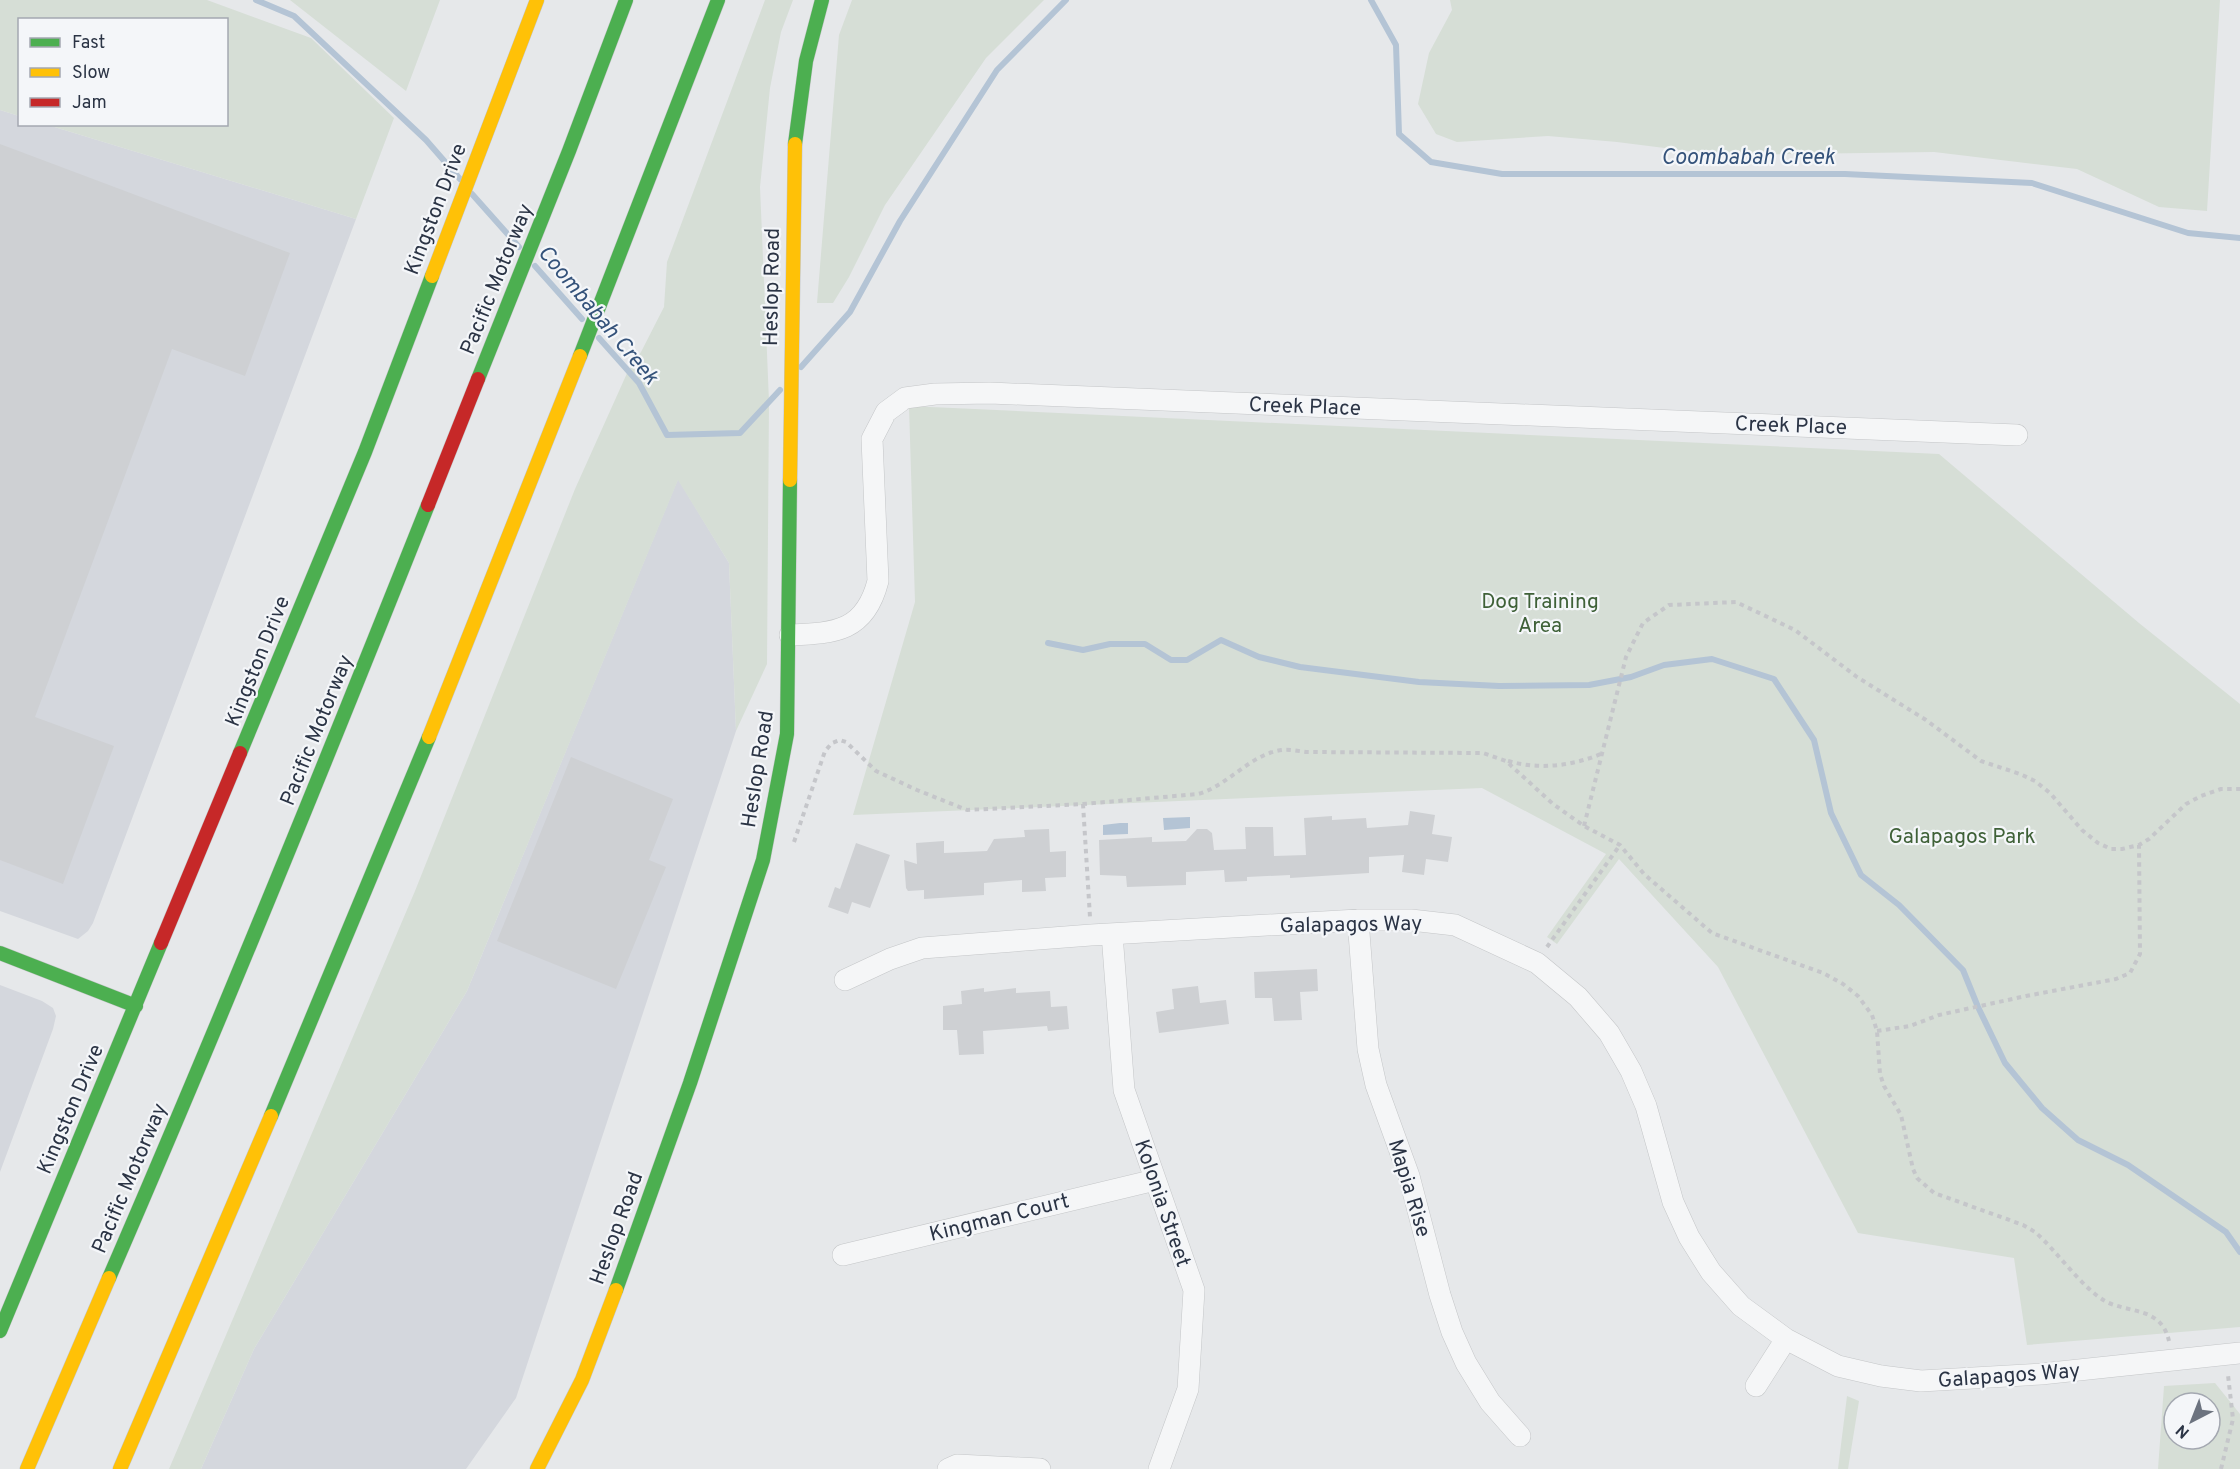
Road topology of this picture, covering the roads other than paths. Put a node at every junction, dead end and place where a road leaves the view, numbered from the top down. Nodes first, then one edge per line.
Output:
1 (537, 0) edge
2 (626, 0) edge
3 (718, 0) edge
4 (822, 0) edge
5 (2017, 435) dead end
6 (790, 635) junction
7 (1358, 920) junction
8 (1101, 934) junction
9 (0, 953) edge
10 (845, 980) dead end
11 (136, 1006) junction
12 (1155, 1180) junction
13 (843, 1255) dead end
14 (0, 1331) edge
15 (1786, 1339) junction
16 (2236, 1353) edge
17 (1756, 1386) dead end
18 (1520, 1436) dead end
19 (27, 1469) edge
20 (120, 1469) edge
21 (537, 1469) edge
22 (948, 1469) edge
23 (1040, 1469) edge
24 (1159, 1469) edge

1 - 11 main road, Kingston Drive
2 - 19 main road, Pacific Motorway
3 - 20 main road
4 - 6 main road, Heslop Road
5 - 6 street, Creek Place
6 - 21 main road, Heslop Road
7 - 8 street, Galapagos Way
7 - 15 street, Galapagos Way
7 - 18 street, Mapia Rise
8 - 10 street, Galapagos Way
8 - 12 street, Kolonia Street
9 - 11 main road
11 - 14 main road, Kingston Drive
12 - 13 street, Kingman Court
12 - 24 street, Kolonia Street
15 - 16 street, Galapagos Way
15 - 17 street
22 - 23 street

